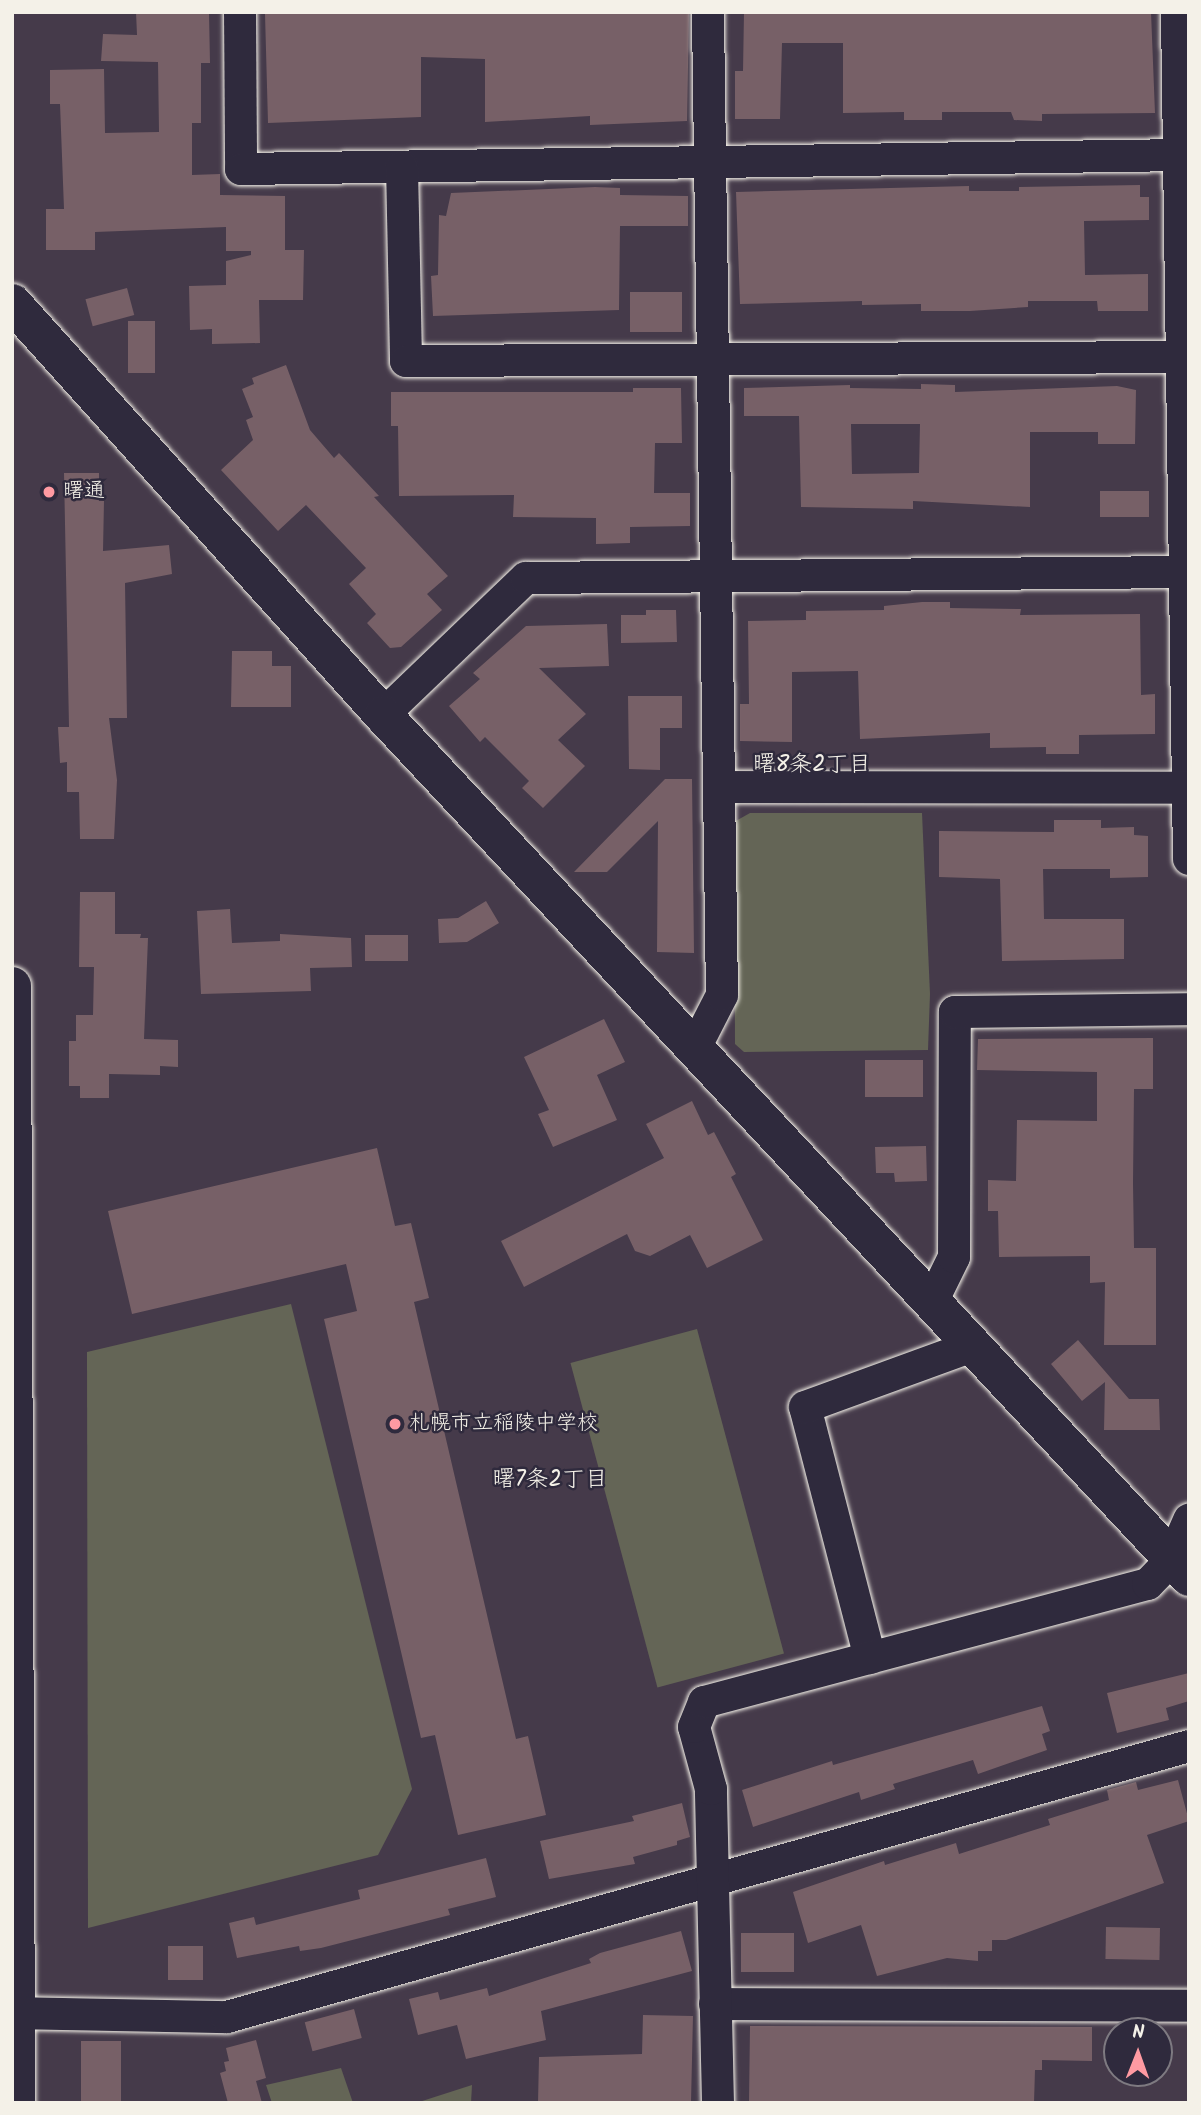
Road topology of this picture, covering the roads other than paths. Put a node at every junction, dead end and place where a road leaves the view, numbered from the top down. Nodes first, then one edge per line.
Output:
1 (240, 12) edge
2 (708, 12) edge
3 (1177, 12) edge
4 (1184, 155) edge
5 (709, 162) junction
6 (402, 167) junction
7 (12, 303) edge
8 (1185, 357) edge
9 (713, 360) junction
10 (1186, 572) edge
11 (715, 576) junction
12 (383, 715) junction
13 (719, 787) junction
14 (1188, 788) edge
15 (1189, 859) edge
16 (12, 986) edge
17 (1189, 1009) edge
18 (695, 1048) junction
19 (12, 1160) edge
20 (932, 1303) junction
21 (973, 1346) junction
22 (1189, 1520) edge
23 (1181, 1568) edge
24 (870, 1658) junction
25 (1189, 1746) edge
26 (712, 1881) junction
27 (13, 1902) edge
28 (715, 2004) junction
29 (1189, 2006) edge
30 (14, 2013) junction
31 (16, 2103) edge
32 (718, 2103) edge

1 - 6 street
2 - 5 street
3 - 4 street
4 - 5 street
4 - 8 street
5 - 6 street
5 - 9 street
6 - 9 street
7 - 12 street
8 - 9 street
8 - 10 street
9 - 11 street
10 - 11 street
10 - 14 street
11 - 12 street
11 - 13 street
12 - 18 street
13 - 14 street
13 - 18 street
14 - 15 street
16 - 19 street
17 - 20 street
18 - 20 street
19 - 27 street
20 - 21 street
21 - 23 street
21 - 24 street
22 - 23 street
23 - 24 street
24 - 26 street
25 - 26 street
26 - 28 street
26 - 30 street
27 - 30 street
28 - 29 street
28 - 32 street
30 - 31 street

